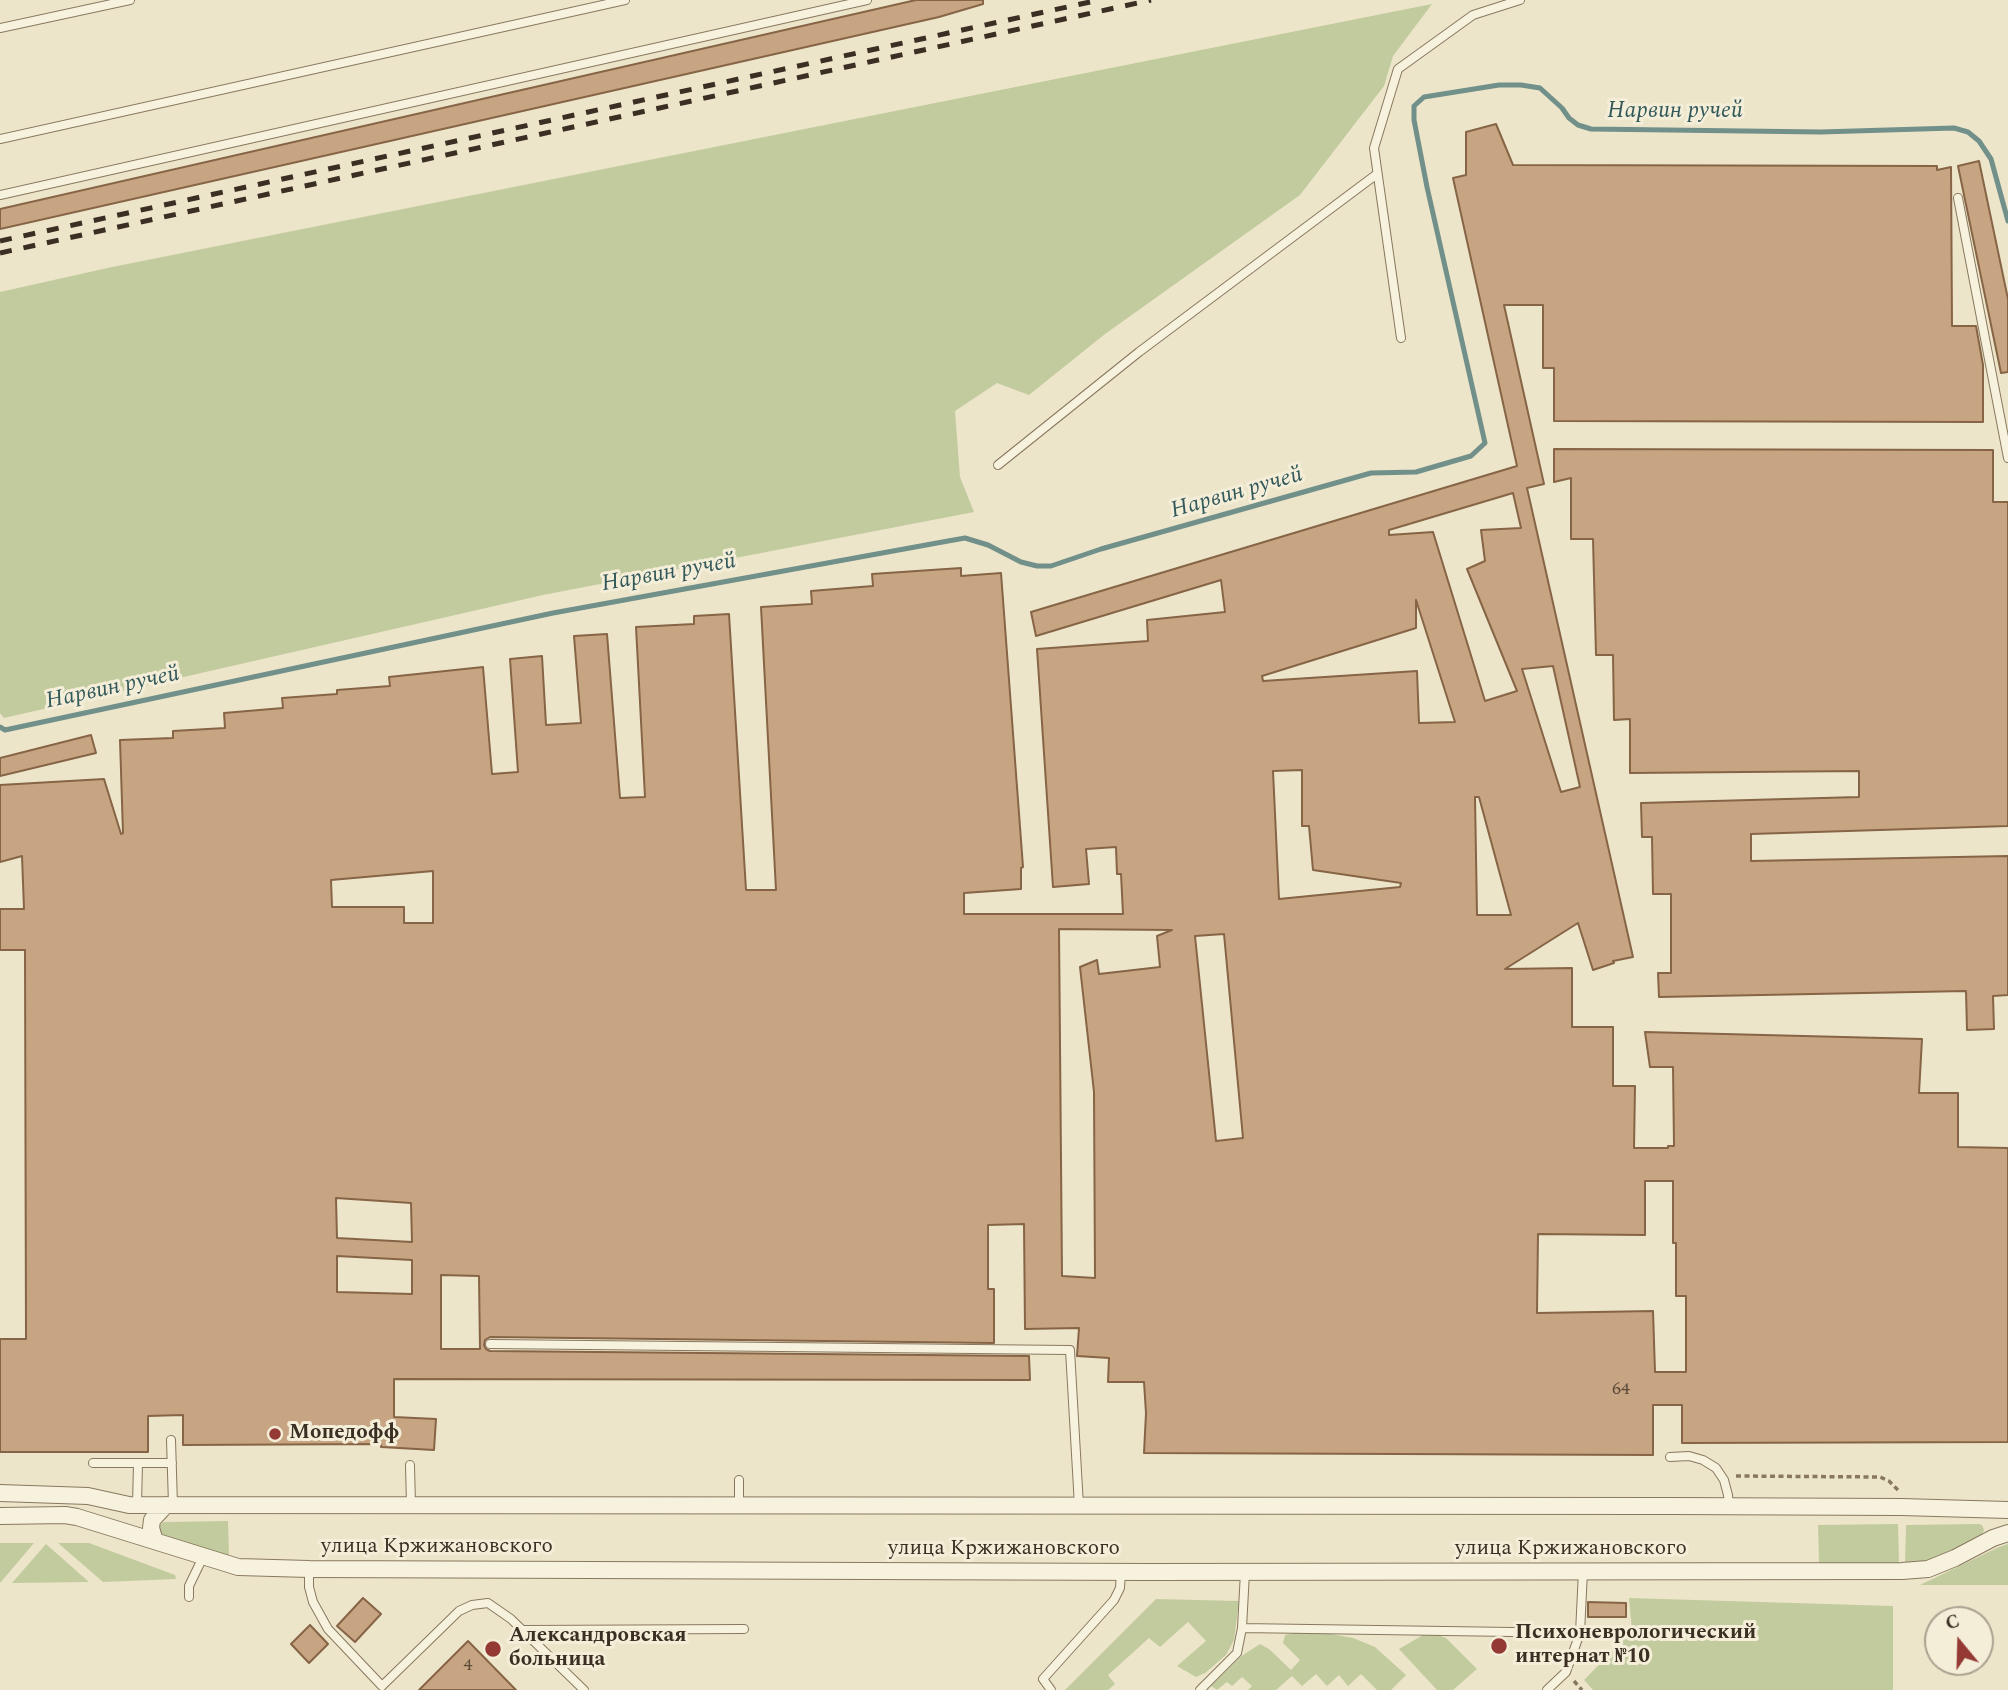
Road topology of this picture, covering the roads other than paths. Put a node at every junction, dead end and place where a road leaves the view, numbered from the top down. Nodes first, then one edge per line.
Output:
1 (130, 0) edge
2 (625, 0) edge
3 (867, 0) edge
4 (1520, 0) edge
5 (0, 28) edge
6 (0, 139) edge
7 (1377, 174) junction
8 (0, 195) edge
9 (1958, 198) dead end
10 (1401, 338) dead end
11 (2008, 458) edge
12 (998, 465) dead end
13 (489, 1343) dead end
14 (171, 1440) dead end
15 (1670, 1457) dead end
16 (93, 1463) dead end
17 (138, 1463) junction
18 (172, 1463) junction
19 (410, 1465) dead end
20 (740, 1480) dead end
21 (0, 1493) edge
22 (136, 1505) junction
23 (170, 1505) junction
24 (411, 1505) junction
25 (739, 1505) junction
26 (1079, 1506) junction
27 (1730, 1506) junction
28 (2000, 1509) edge
29 (0, 1516) edge
30 (2001, 1536) edge
31 (155, 1541) junction
32 (203, 1557) junction
33 (309, 1569) junction
34 (1583, 1571) junction
35 (1121, 1572) junction
36 (1245, 1572) junction
37 (189, 1597) dead end
38 (1242, 1628) junction
39 (744, 1629) dead end
40 (522, 1630) junction
41 (1580, 1633) junction
42 (380, 1688) edge
43 (584, 1690) edge
44 (1051, 1690) edge
45 (1200, 1690) edge
46 (1547, 1690) edge

1 - 5 lane
2 - 6 lane
3 - 8 lane
4 - 7 lane
7 - 10 lane
7 - 12 lane
9 - 11 lane
13 - 26 lane
14 - 18 lane
15 - 27 lane
16 - 17 lane
17 - 18 lane
17 - 22 lane
18 - 23 lane
19 - 24 lane
20 - 25 lane
21 - 22 street, улица Кржижановского
22 - 23 street, улица Кржижановского
23 - 24 street, улица Кржижановского
23 - 31 street
24 - 25 street, улица Кржижановского
25 - 26 street, улица Кржижановского
26 - 27 street, улица Кржижановского
27 - 28 street, улица Кржижановского
28 - 30 street
29 - 31 street, улица Кржижановского
30 - 34 street, улица Кржижановского
31 - 32 street, улица Кржижановского
32 - 33 street, улица Кржижановского
32 - 37 lane
33 - 35 street, улица Кржижановского
33 - 42 lane
34 - 36 street, улица Кржижановского
34 - 41 lane
35 - 36 street, улица Кржижановского
35 - 44 lane
36 - 38 lane
38 - 41 lane
38 - 45 lane
39 - 40 lane
40 - 42 lane
40 - 43 lane
41 - 46 lane

